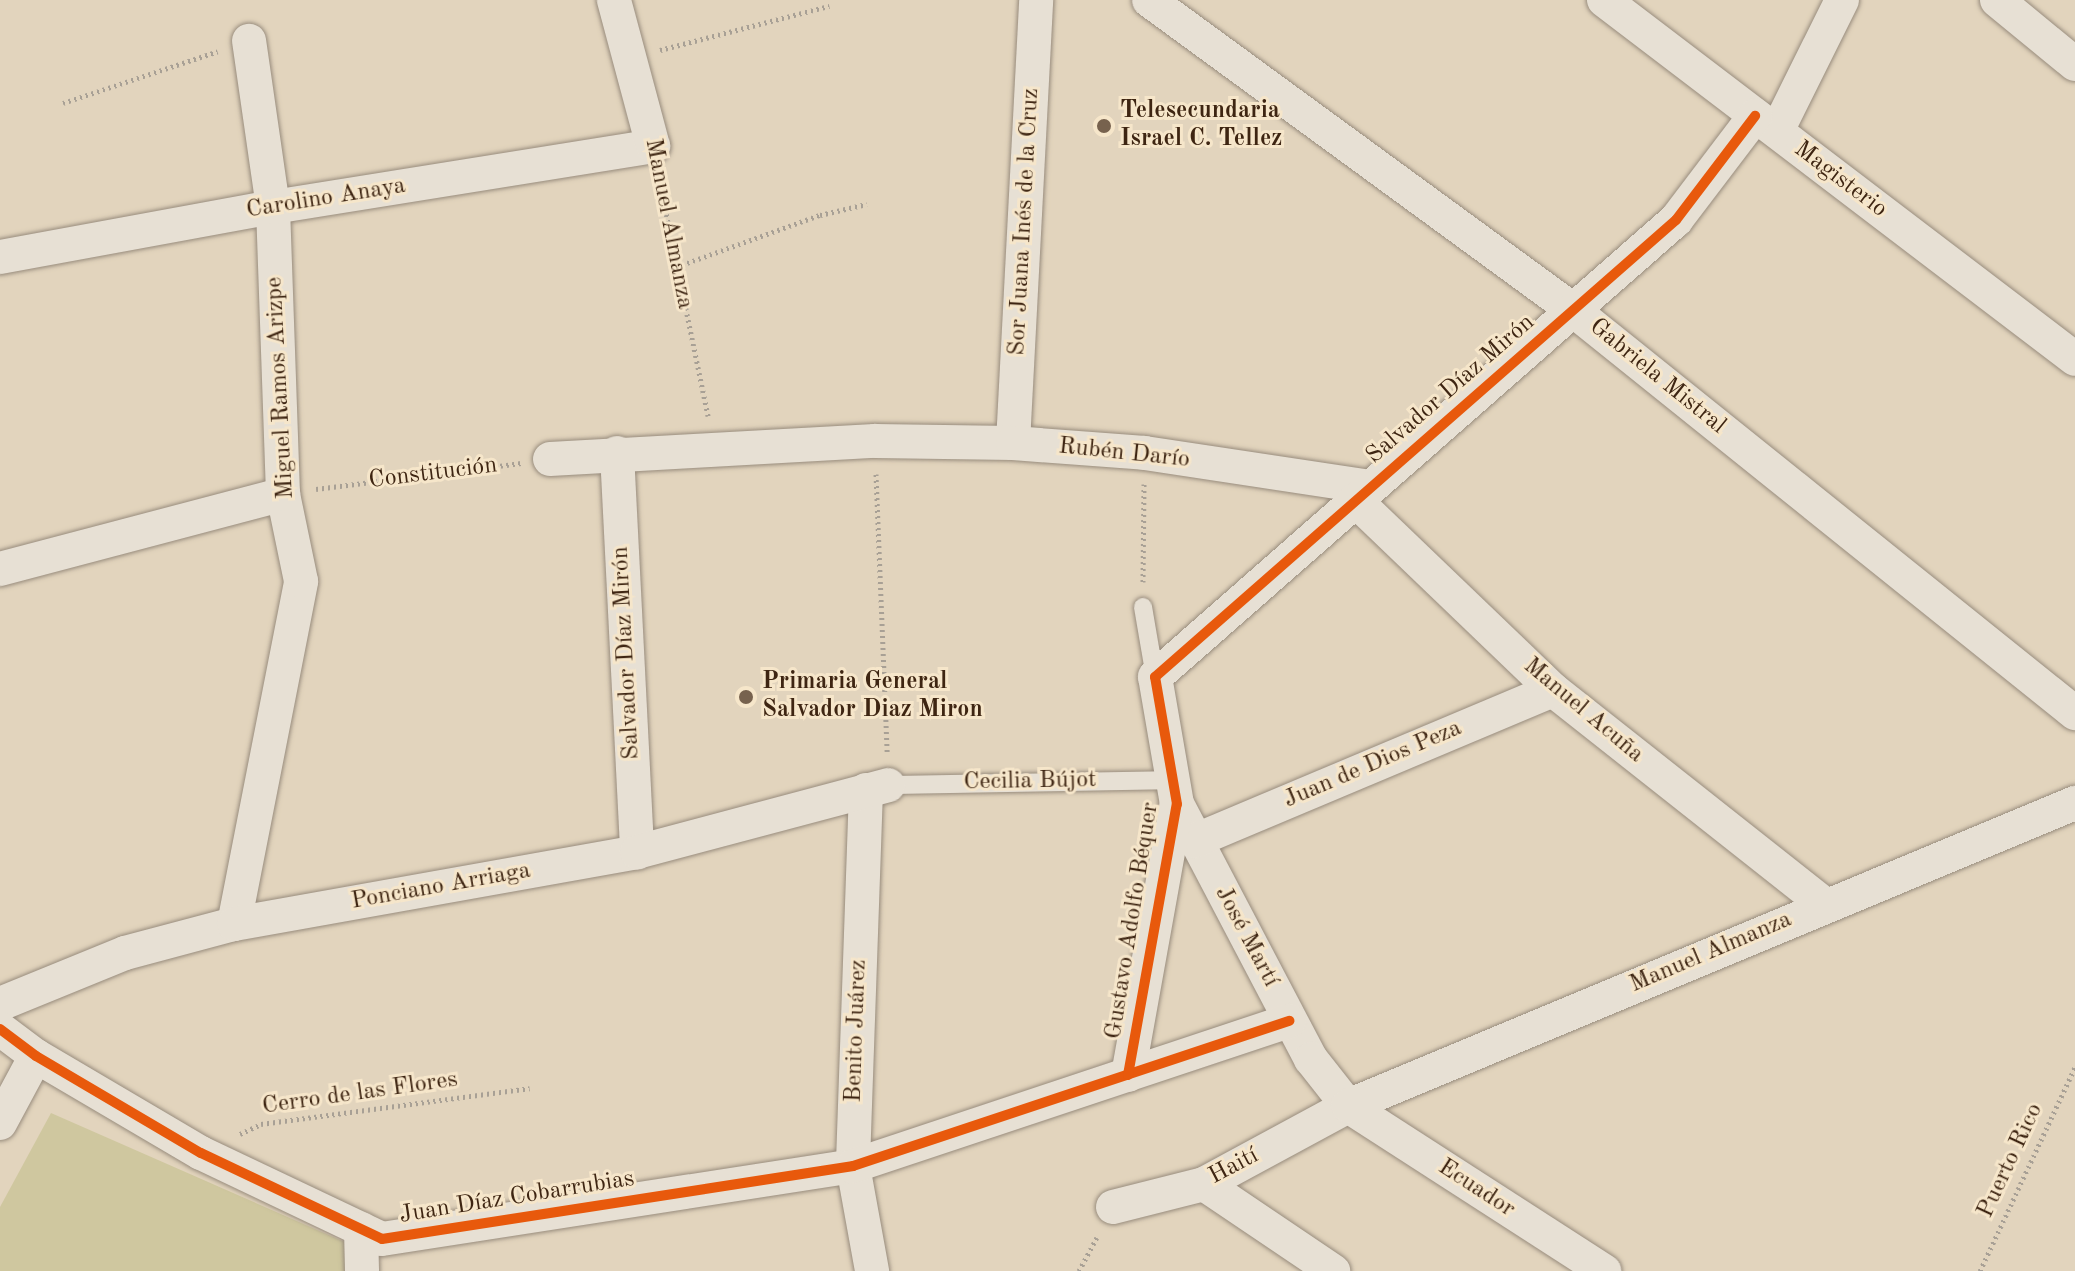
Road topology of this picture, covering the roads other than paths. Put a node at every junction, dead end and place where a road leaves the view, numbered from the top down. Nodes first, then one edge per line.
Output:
1 (614, 0) edge
2 (1036, 0) edge
3 (1149, 0) edge
4 (1604, 0) edge
5 (1842, 0) edge
6 (1997, 0) edge
7 (249, 41) road end
8 (2075, 64) edge
9 (1766, 124) junction
10 (653, 146) joint
11 (273, 207) junction
12 (0, 257) edge
13 (1573, 310) junction
14 (2075, 359) edge
15 (1013, 443) junction
16 (617, 453) junction
17 (550, 459) road end
18 (283, 494) junction
19 (1362, 494) junction
20 (0, 569) edge
21 (1143, 607) road end
22 (1155, 677) junction
23 (1553, 690) junction
24 (2075, 713) edge
25 (877, 787) junction
26 (1174, 792) junction
27 (2075, 803) edge
28 (1194, 841) junction
29 (637, 852) junction
30 (1825, 905) junction
31 (234, 924) junction
32 (1290, 1021) junction
33 (0, 1024) edge
34 (36, 1056) junction
35 (1128, 1075) junction
36 (1348, 1106) junction
37 (0, 1123) edge
38 (853, 1166) junction
39 (1204, 1184) junction
40 (1113, 1207) dead end
41 (361, 1229) junction
42 (362, 1271) edge
43 (872, 1271) edge
44 (1333, 1271) edge
45 (1604, 1271) edge

1 - 10 street, Manuel Almanza
2 - 15 street, Sor Juana Inés de la Cruz
3 - 13 street, Gabriela Mistral
4 - 9 street, Magisterio
5 - 9 street, Salvador Díaz Mirón
6 - 8 street
7 - 11 street, Miguel Ramos Arizpe
9 - 13 street, Salvador Díaz Mirón
9 - 14 street, Magisterio
10 - 11 street, Carolino Anaya
11 - 12 street, Carolino Anaya
11 - 18 street, Miguel Ramos Arizpe
13 - 19 street, Salvador Díaz Mirón
13 - 24 street, Gabriela Mistral
15 - 16 street, Rubén Darío
15 - 19 street, Rubén Darío
16 - 17 street
16 - 29 street, Salvador Díaz Mirón
18 - 20 street
18 - 31 street, Miguel Ramos Arizpe
19 - 22 street, Salvador Díaz Mirón
19 - 23 street, Manuel Acuña
21 - 22 lane, Gustavo Adolfo Béquer
22 - 26 street, Gustavo Adolfo Béquer
23 - 28 street, Juan de Dios Peza
23 - 30 street, Manuel Acuña
25 - 26 lane, Cecilia Bújot
25 - 29 street, Ponciano Arriaga
25 - 38 street, Benito Juárez
26 - 28 street, José Martí
26 - 35 street, Gustavo Adolfo Béquer
27 - 30 street, Manuel Almanza
28 - 32 street, José Martí
29 - 31 street, Ponciano Arriaga
30 - 36 street, Manuel Almanza
31 - 33 street, Ponciano Arriaga
32 - 35 street, Juan Díaz Cobarrubias
32 - 36 street, José Martí
33 - 34 street, Juan Díaz Cobarrubias
34 - 37 street
34 - 41 street, Juan Díaz Cobarrubias
35 - 38 street, Juan Díaz Cobarrubias
36 - 39 street, Haití
36 - 45 street, Ecuador
38 - 41 street, Juan Díaz Cobarrubias
38 - 43 street, Benito Juárez
39 - 40 street, Haití
39 - 44 street
41 - 42 street

